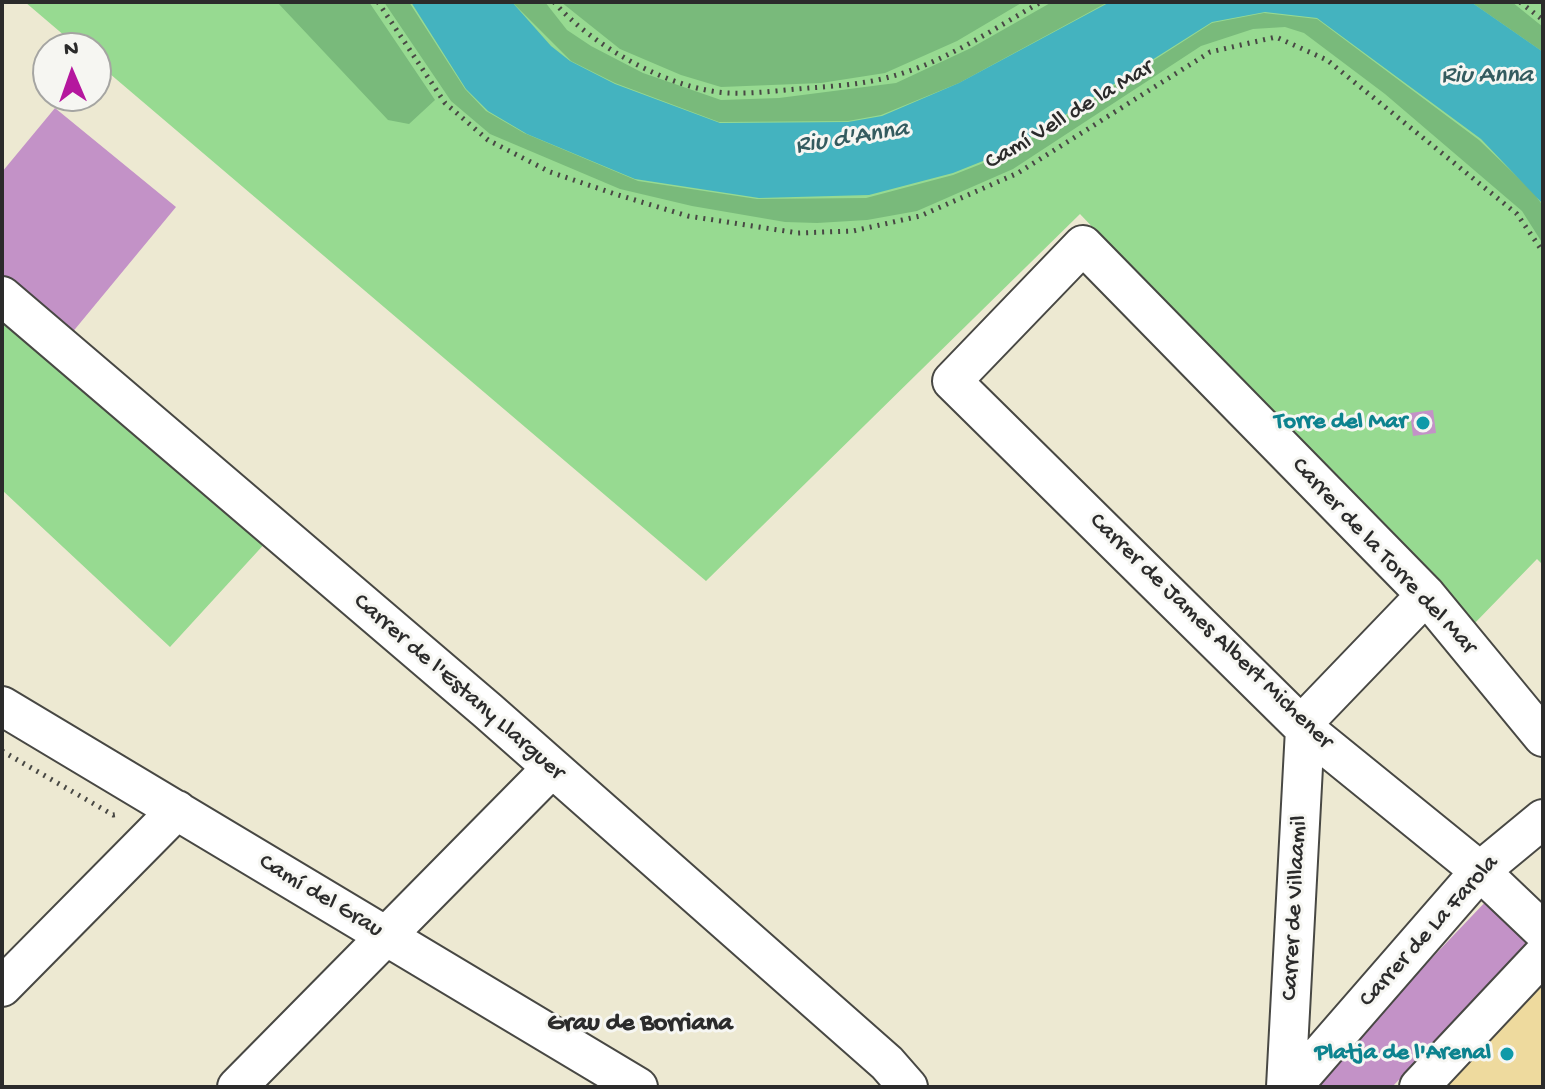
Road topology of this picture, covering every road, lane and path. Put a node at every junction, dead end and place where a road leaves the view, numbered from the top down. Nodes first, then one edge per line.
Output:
1 (378, 2) edge
2 (554, 2) edge
3 (1041, 2) edge
4 (1520, 2) edge
5 (1543, 20) edge
6 (1083, 245) joint
7 (1543, 252) edge
8 (2, 296) edge
9 (1426, 595) junction
10 (2, 706) edge
11 (1304, 726) junction
12 (1543, 737) edge
13 (550, 770) junction
14 (177, 810) junction
15 (1543, 819) edge
16 (1480, 871) junction
17 (1543, 931) edge
18 (386, 936) junction
19 (1543, 955) edge
20 (2, 987) edge
21 (886, 1079) edge
22 (237, 1087) edge
23 (638, 1087) edge
24 (1289, 1087) edge
25 (1419, 1087) edge

1 - 7 path, Camí Vell de la Mar
2 - 3 path
4 - 5 path
6 - 9 street, Carrer de la Torre del Mar
6 - 11 street, Carrer de James Albert Michener
8 - 13 street, Carrer de l'Estany Llarguer
9 - 11 street
9 - 12 street, Carrer de la Torre del Mar
10 - 14 street, Camí del Grau
11 - 16 street, Carrer de James Albert Michener
11 - 24 street, Carrer de Villaamil
13 - 18 street
13 - 21 street, Carrer de l'Estany Llarguer
14 - 18 street, Camí del Grau
14 - 20 street
15 - 16 street, Carrer de La Farola
16 - 17 street, Carrer de James Albert Michener
16 - 24 street, Carrer de La Farola
18 - 22 street
18 - 23 street, Camí del Grau
19 - 25 street

